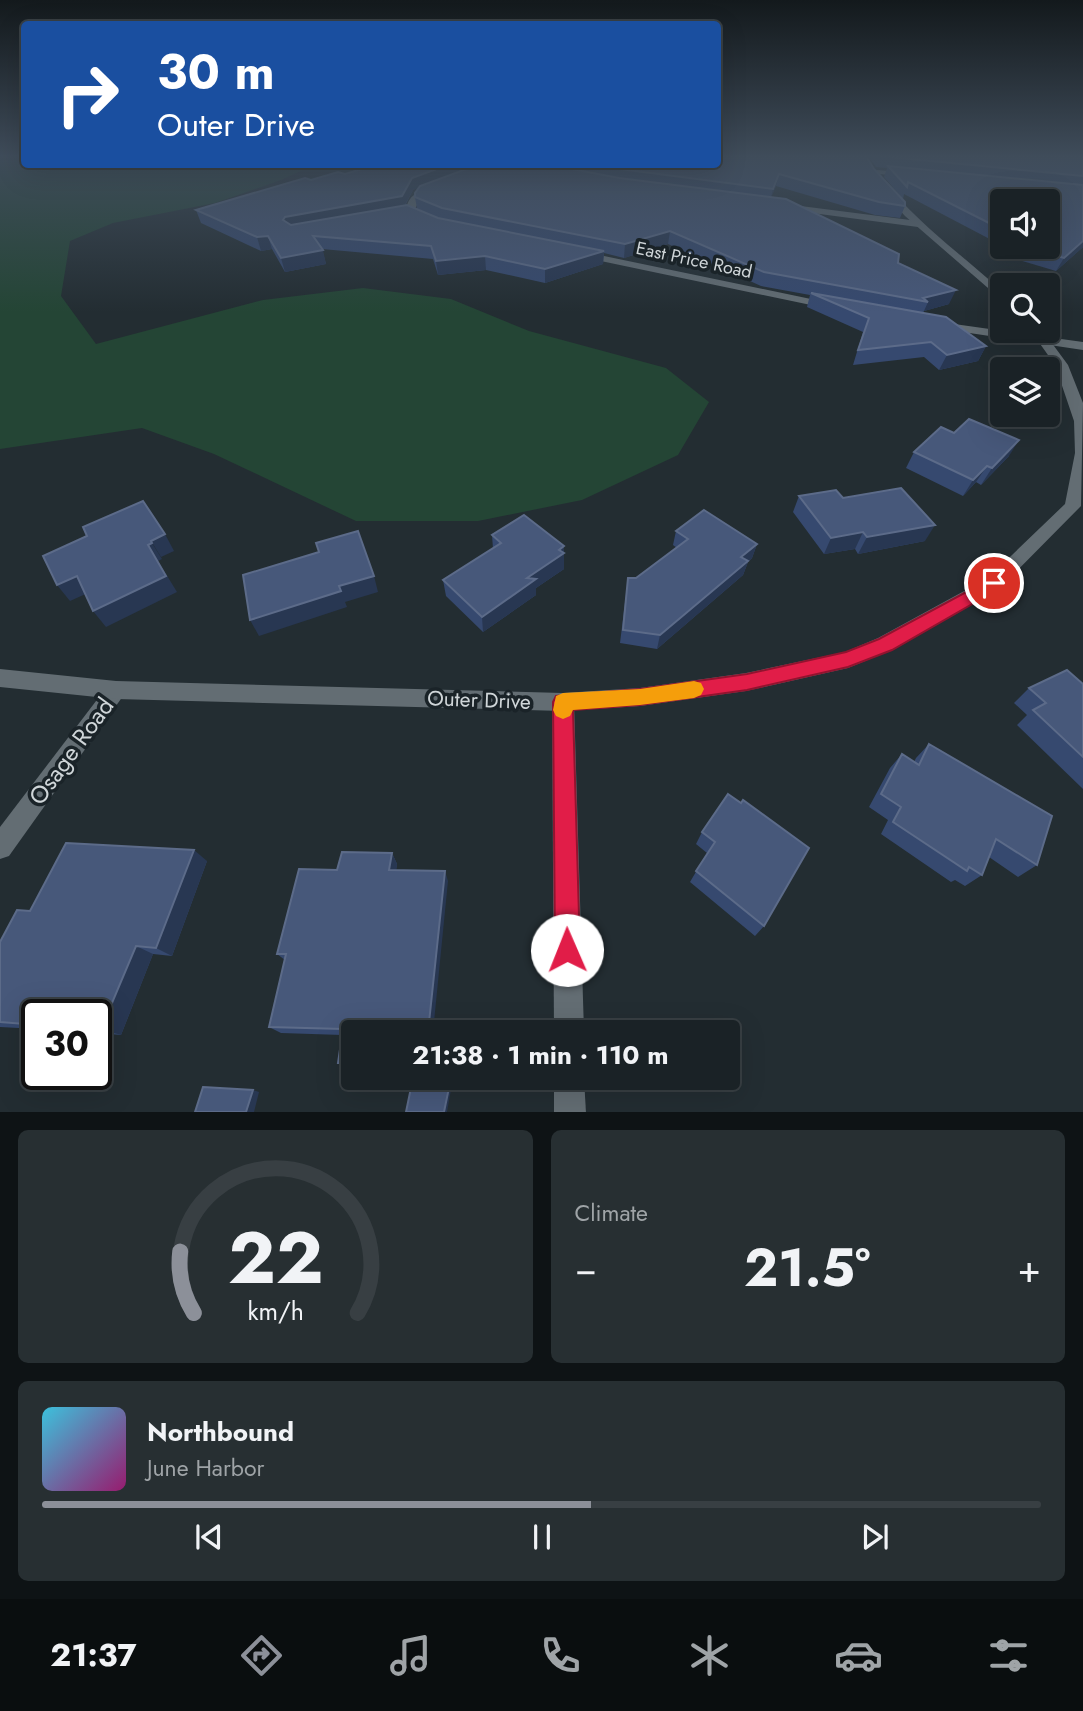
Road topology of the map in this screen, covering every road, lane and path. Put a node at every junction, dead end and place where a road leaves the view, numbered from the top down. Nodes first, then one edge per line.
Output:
1 (410, 208) edge
2 (792, 208) edge
3 (903, 208) edge
4 (410, 212) junction
5 (397, 214) edge
6 (422, 219) edge
7 (918, 224) junction
8 (566, 251) edge
9 (990, 287) edge
10 (843, 309) edge
11 (934, 325) edge
12 (990, 333) edge
13 (1049, 343) edge
14 (1057, 343) edge
15 (1083, 346) edge
16 (1078, 507) edge
17 (0, 678) edge
18 (116, 690) junction
19 (563, 702) junction
20 (0, 847) edge
21 (569, 1020) edge
22 (569, 1090) edge
23 (570, 1112) edge

1 - 4 street
2 - 7 street
3 - 7 street
4 - 5 street
4 - 6 street
7 - 9 street
8 - 10 street, East Price Road
11 - 12 street
13 - 16 street
14 - 15 street
16 - 19 street, Outer Drive
17 - 18 street, Outer Drive
18 - 19 street, Outer Drive
18 - 20 street, Osage Road
19 - 21 street
22 - 23 street

